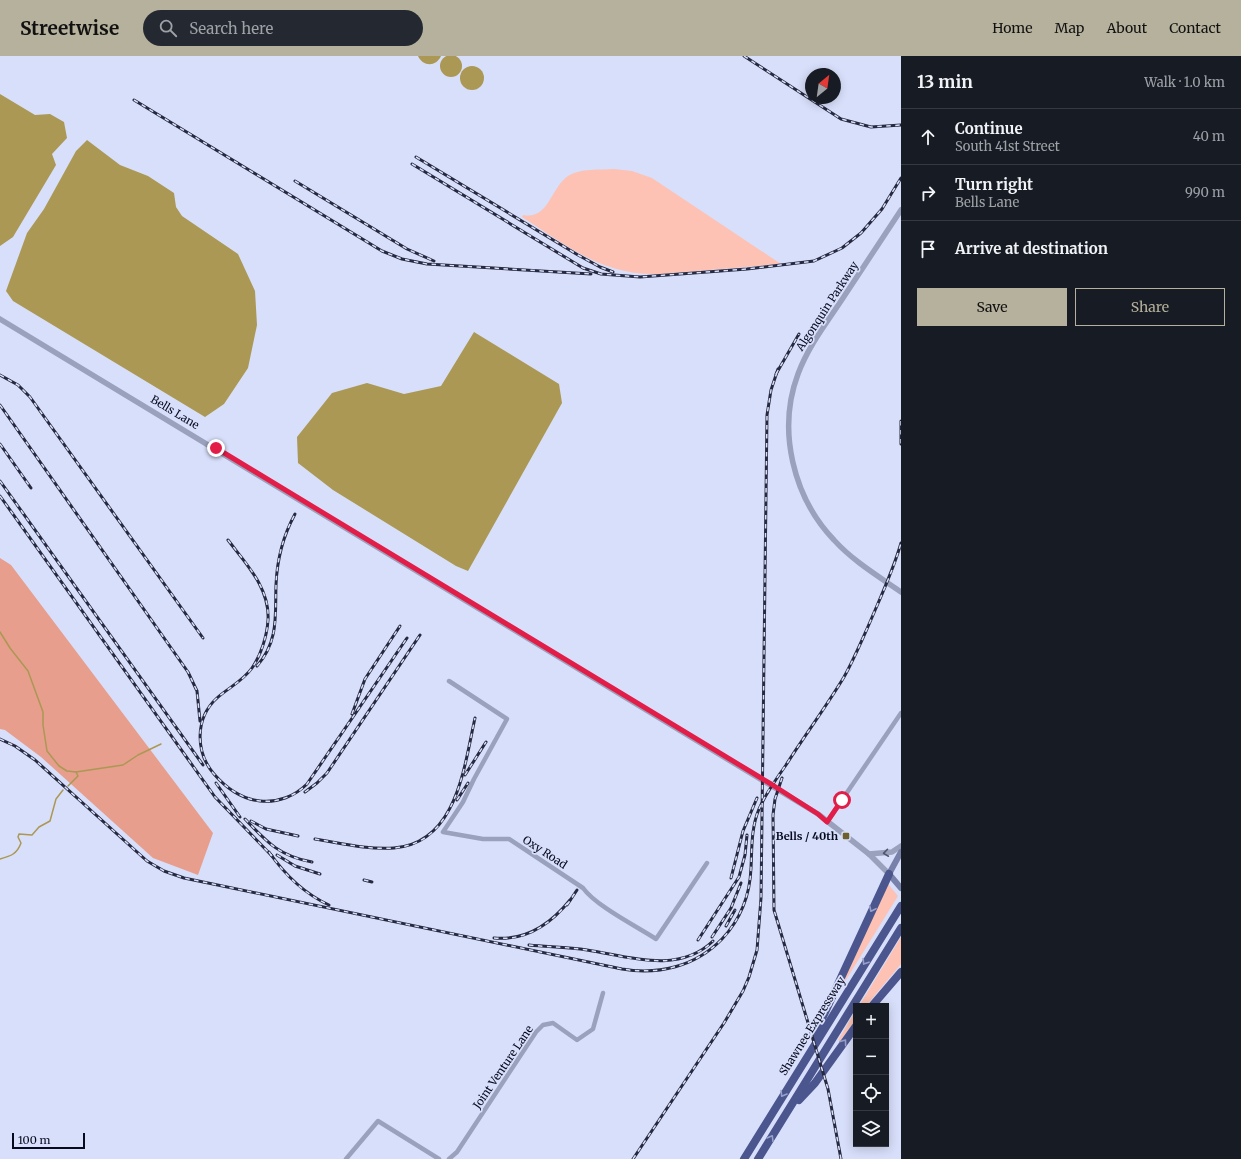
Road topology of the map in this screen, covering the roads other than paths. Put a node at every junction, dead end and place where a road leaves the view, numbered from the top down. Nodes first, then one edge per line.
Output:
1 (901, 210) edge
2 (0, 318) edge
3 (901, 592) edge
4 (449, 681) dead end
5 (901, 713) edge
6 (827, 822) junction
7 (901, 846) edge
8 (901, 852) edge
9 (869, 854) junction
10 (707, 863) dead end
11 (889, 874) junction
12 (901, 888) edge
13 (901, 906) edge
14 (901, 928) edge
15 (901, 972) edge
16 (603, 993) dead end
17 (875, 1003) edge
18 (853, 1030) edge
19 (803, 1061) junction
20 (783, 1117) junction
21 (346, 1159) edge
22 (439, 1159) edge
23 (449, 1159) edge
24 (744, 1159) edge
25 (758, 1159) edge

1 - 3 street, Algonquin Parkway
2 - 6 street, Bells Lane
4 - 10 street, Oxy Road
5 - 6 street
6 - 9 street, Bells Lane
7 -> 9 street
8 - 11 main road
9 - 11 street, Bells Lane
11 - 12 main road, Bells Lane
11 -> 19 highway
13 -> 19 highway, Shawnee Expressway
14 - 20 highway
15 - 17 highway
16 - 23 street, Joint Venture Lane
20 -> 18 highway
19 -> 24 highway, Shawnee Expressway
25 -> 20 highway
21 - 22 street

